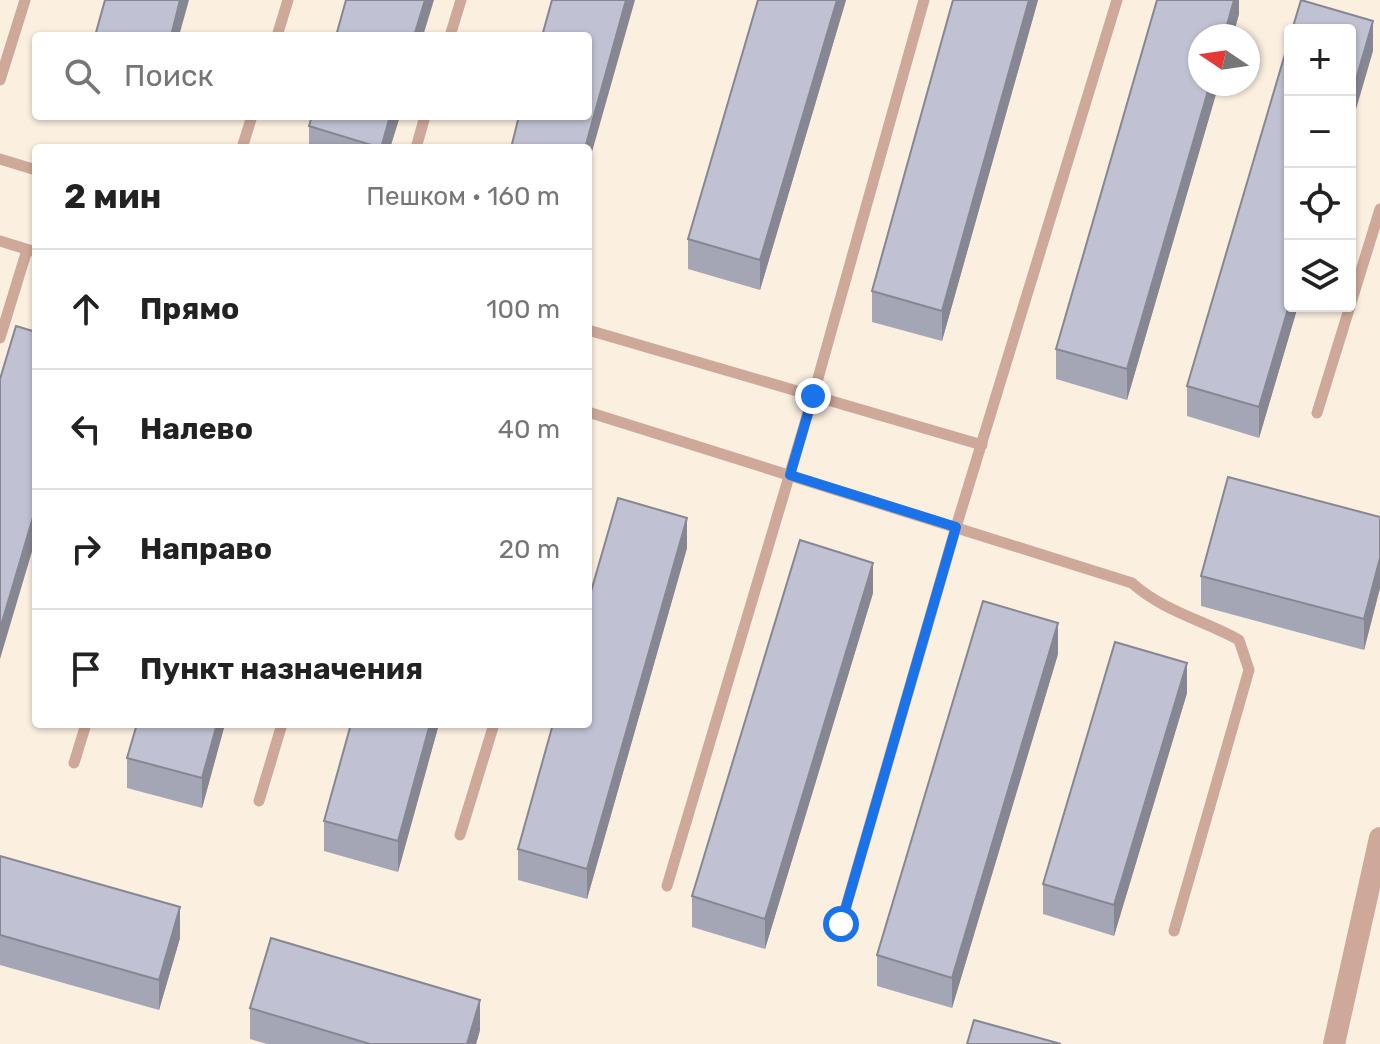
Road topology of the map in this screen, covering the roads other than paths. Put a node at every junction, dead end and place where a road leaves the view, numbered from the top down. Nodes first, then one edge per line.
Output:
1 (25, 0) edge
2 (288, 0) edge
3 (461, 0) edge
4 (924, 0) edge
5 (1117, 0) edge
6 (278, 32) edge
7 (451, 32) edge
8 (0, 80) edge
9 (251, 120) edge
10 (424, 120) edge
11 (243, 144) edge
12 (417, 144) edge
13 (0, 159) edge
14 (32, 169) edge
15 (1380, 209) edge
16 (0, 241) edge
17 (32, 251) edge
18 (592, 331) edge
19 (0, 338) edge
20 (813, 396) junction
21 (592, 413) edge
22 (1317, 413) dead end
23 (982, 445) junction
24 (790, 475) junction
25 (956, 527) junction
26 (85, 728) edge
27 (281, 728) edge
28 (493, 728) edge
29 (74, 763) dead end
30 (259, 801) dead end
31 (460, 835) dead end
32 (1380, 838) edge
33 (667, 886) dead end
34 (841, 924) dead end
35 (1174, 931) dead end
36 (1334, 1044) edge

1 - 8 lane
2 - 6 lane
3 - 7 lane
4 - 20 lane
5 - 23 lane
9 - 11 lane
10 - 12 lane
13 - 14 lane
15 - 22 lane
16 - 17 lane
17 - 19 lane
18 - 20 lane
20 - 23 lane
20 - 24 lane
21 - 24 lane
23 - 25 lane
24 - 25 lane
24 - 33 lane
25 - 34 lane
25 - 35 lane
26 - 29 lane
27 - 30 lane
28 - 31 lane
32 - 36 street

